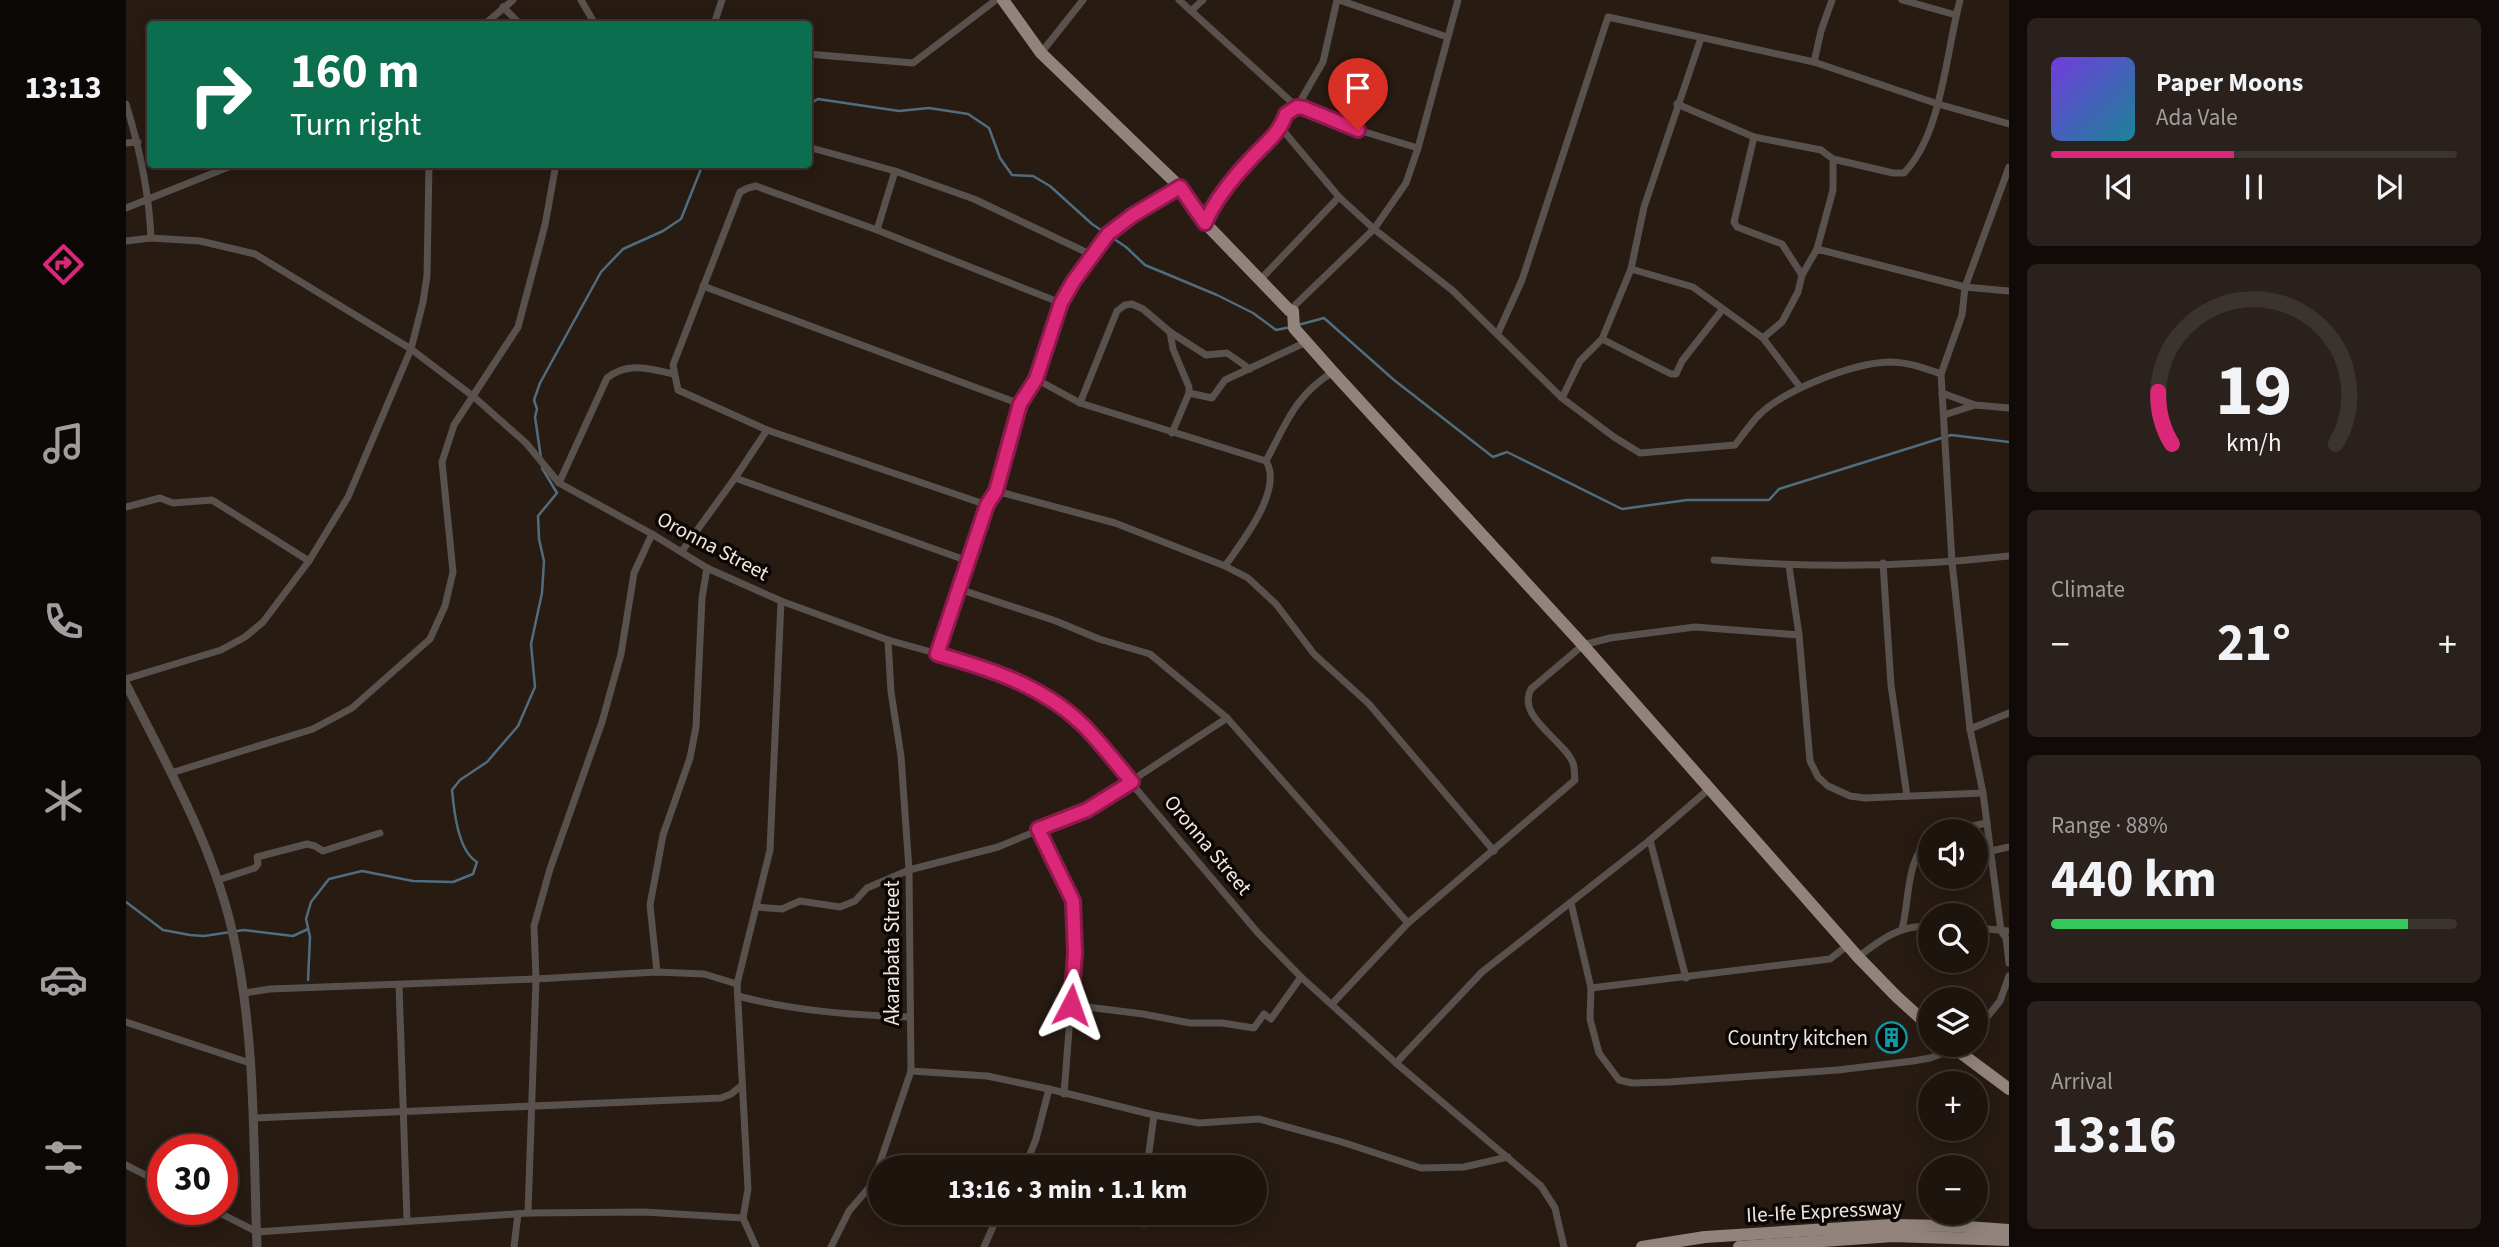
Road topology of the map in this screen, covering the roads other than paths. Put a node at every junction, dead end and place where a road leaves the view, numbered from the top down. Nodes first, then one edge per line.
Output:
1 (513, 0) edge
2 (581, 0) edge
3 (722, 0) edge
4 (996, 0) edge
5 (1003, 0) edge
6 (1083, 0) edge
7 (1180, 0) edge
8 (1203, 0) edge
9 (1338, 0) edge
10 (1458, 0) edge
11 (1832, 0) edge
12 (1902, 0) edge
13 (1960, 0) edge
14 (503, 7) junction
15 (1191, 11) junction
16 (1956, 15) junction
17 (488, 21) edge
18 (517, 21) edge
19 (594, 21) edge
20 (715, 21) edge
21 (1447, 37) junction
22 (1701, 38) junction
23 (1041, 53) junction
24 (812, 54) edge
25 (1814, 62) junction
26 (126, 104) edge
27 (1677, 104) junction
28 (1938, 104) junction
29 (1297, 107) junction
30 (2009, 124) edge
31 (1281, 128) junction
32 (1754, 137) junction
33 (138, 142) junction
34 (126, 144) edge
35 (812, 147) edge
36 (1418, 148) junction
37 (1833, 159) junction
38 (2009, 167) edge
39 (226, 168) edge
40 (429, 168) edge
41 (555, 168) edge
42 (895, 171) junction
43 (1180, 187) junction
44 (1339, 197) junction
45 (149, 199) junction
46 (126, 208) edge
47 (1205, 223) junction
48 (1374, 229) junction
49 (877, 230) junction
50 (151, 239) junction
51 (126, 241) edge
52 (1817, 249) junction
53 (1094, 256) junction
54 (1631, 269) junction
55 (1802, 275) junction
56 (1260, 280) junction
57 (703, 286) junction
58 (1965, 287) junction
59 (2009, 290) edge
60 (1061, 303) junction
61 (1722, 310) junction
62 (1291, 311) junction
63 (1170, 332) junction
64 (1498, 333) junction
65 (1303, 338) junction
66 (1763, 338) junction
67 (1602, 339) junction
68 (411, 349) junction
69 (1250, 369) junction
70 (1333, 372) junction
71 (674, 374) junction
72 (1941, 374) junction
73 (1036, 379) junction
74 (1800, 387) junction
75 (1189, 393) junction
76 (1942, 393) junction
77 (474, 397) junction
78 (1562, 398) junction
79 (1080, 403) junction
80 (1020, 404) junction
81 (1975, 405) junction
82 (2009, 408) edge
83 (1944, 418) junction
84 (767, 430) junction
85 (1172, 433) junction
86 (1266, 461) junction
87 (735, 478) junction
88 (558, 482) junction
89 (996, 491) junction
90 (987, 505) junction
91 (126, 507) edge
92 (652, 534) junction
93 (682, 551) junction
94 (2009, 556) edge
95 (1714, 560) dead end
96 (309, 561) junction
97 (968, 561) junction
98 (1952, 562) junction
99 (1883, 563) junction
100 (1225, 566) junction
101 (1789, 566) junction
102 (707, 568) junction
103 (959, 589) junction
104 (781, 601) junction
105 (1799, 635) junction
106 (888, 640) junction
107 (1583, 645) junction
108 (937, 654) junction
109 (126, 681) edge
110 (2009, 713) edge
111 (1227, 719) junction
112 (1970, 729) junction
113 (171, 773) junction
114 (1132, 782) junction
115 (1709, 789) junction
116 (1983, 793) junction
117 (1907, 796) junction
118 (1986, 819) edge
119 (1038, 829) junction
120 (1988, 830) edge
121 (380, 833) dead end
122 (1650, 840) junction
123 (2009, 848) edge
124 (1494, 851) junction
125 (1991, 851) junction
126 (1918, 855) edge
127 (909, 870) junction
128 (218, 880) junction
129 (1570, 903) junction
130 (757, 907) junction
131 (1408, 923) junction
132 (1918, 928) edge
133 (1902, 929) junction
134 (2005, 931) edge
135 (1849, 944) junction
136 (1858, 957) junction
137 (2009, 962) edge
138 (657, 972) junction
139 (2009, 976) edge
140 (1301, 977) junction
141 (1686, 978) junction
142 (536, 979) junction
143 (737, 984) junction
144 (399, 985) junction
145 (1591, 988) junction
146 (245, 993) junction
147 (738, 996) junction
148 (1332, 1004) junction
149 (1071, 1005) junction
150 (1918, 1016) edge
151 (1988, 1016) edge
152 (909, 1017) junction
153 (126, 1022) edge
154 (1933, 1057) edge
155 (1967, 1057) edge
156 (250, 1063) junction
157 (1396, 1063) junction
158 (911, 1070) junction
159 (741, 1086) junction
160 (1049, 1089) junction
161 (2009, 1089) edge
162 (1064, 1094) junction
163 (531, 1106) junction
164 (403, 1111) junction
165 (1154, 1115) junction
166 (254, 1118) junction
167 (1030, 1155) edge
168 (1149, 1155) edge
169 (1508, 1157) junction
170 (126, 1166) edge
171 (147, 1176) edge
172 (528, 1213) junction
173 (518, 1214) junction
174 (743, 1219) junction
175 (407, 1220) junction
176 (238, 1222) edge
177 (994, 1225) edge
178 (2009, 1230) edge
179 (257, 1232) junction
180 (2009, 1240) edge
181 (1952, 1242) edge
182 (257, 1247) edge
183 (514, 1247) edge
184 (756, 1247) edge
185 (831, 1247) edge
186 (984, 1247) edge
187 (1564, 1247) edge
188 (1642, 1247) edge
189 (1740, 1247) edge

1 - 14 street
2 - 19 street
3 - 20 street
4 - 24 street
5 - 23 main road
6 - 23 street
7 - 15 street
8 - 15 street
9 - 21 street
9 - 29 street
10 - 21 street
11 - 25 street
12 - 16 street
13 - 16 street
14 - 17 street
14 - 18 street
15 - 29 street
16 - 28 street
21 - 36 street
22 - 25 street
22 - 27 street
22 - 64 street
23 - 43 main road
25 - 28 street
26 - 33 street
27 - 32 street
27 - 54 street
28 - 30 street
28 - 37 street
29 - 31 street
29 - 36 street
31 - 44 street
31 - 47 street
32 - 37 street
32 - 55 street
33 - 34 street
33 - 45 street
35 - 42 street
36 - 48 street
37 - 52 street
38 - 58 street
39 - 45 street
40 - 68 street
41 - 77 street
42 - 49 street
42 - 53 street
43 - 47 main road
43 - 53 street
44 - 48 street
44 - 56 street
45 - 46 street
45 - 50 street
47 - 56 main road
48 - 62 street
48 - 64 street
49 - 57 street
49 - 60 street
50 - 51 street
50 - 68 street
52 - 55 street
52 - 58 street
53 - 60 street
54 - 61 street
54 - 67 street
55 - 66 street
56 - 62 main road
57 - 71 street
57 - 80 street
58 - 59 street
58 - 72 street
60 - 73 street
61 - 66 street
61 - 67 street
62 - 65 main road
63 - 69 street
63 - 75 street
63 - 79 street
64 - 78 street
65 - 69 street
65 - 70 main road
66 - 74 street
67 - 78 street
68 - 77 street
68 - 96 street
69 - 75 street
70 - 86 street
70 - 107 main road
71 - 84 street
71 - 88 street
72 - 74 street
72 - 76 street
73 - 79 street
73 - 80 street
74 - 78 street
75 - 85 street
76 - 81 street
76 - 83 street
77 - 88 street
77 - 113 street
79 - 85 street
80 - 89 street
81 - 82 street
81 - 83 street
83 - 98 street
84 - 87 street
84 - 90 street
85 - 86 street
86 - 100 street
87 - 93 street
87 - 97 street
88 - 92 street, Oronna Street
89 - 90 street
89 - 100 street
90 - 97 street
91 - 96 street
92 - 93 street, Oronna Street
92 - 142 street
93 - 102 street, Oronna Street
94 - 98 street
95 - 101 street
96 - 109 street
97 - 103 street
98 - 99 street
98 - 112 street
99 - 101 street
99 - 117 street
100 - 124 street
101 - 105 street
102 - 104 street, Oronna Street
102 - 138 street
103 - 108 street
103 - 111 street
104 - 106 street, Oronna Street
104 - 130 street
105 - 107 street
105 - 117 street
106 - 108 street, Oronna Street
106 - 127 street, Akarabata Street
107 - 115 main road
107 - 124 street
108 - 114 street, Oronna Street
109 - 113 street
110 - 112 street
111 - 114 street
111 - 131 street
112 - 116 street
113 - 128 street
114 - 119 street
114 - 140 street, Oronna Street
115 - 122 street
115 - 135 main road
116 - 117 street
116 - 118 street
119 - 127 street
119 - 149 street
120 - 125 street
121 - 128 street
122 - 129 street
122 - 141 street
123 - 125 street
124 - 131 street
125 - 134 street
126 - 133 street
127 - 130 street
127 - 152 street, Akarabata Street
128 - 146 street
129 - 145 street
129 - 157 street
130 - 143 street
131 - 148 street
132 - 133 street
133 - 136 street
134 - 137 street
135 - 136 main road
135 - 141 street
136 - 150 main road
138 - 142 street
138 - 143 street
139 - 151 street
140 - 148 street, Oronna Street
140 - 149 street
141 - 145 street
142 - 144 street
142 - 163 street
143 - 147 street
144 - 146 street
144 - 164 street
145 - 154 street
146 - 156 street
147 - 152 street
147 - 159 street
148 - 157 street, Oronna Street
149 - 162 street
152 - 158 street, Akarabata Street
153 - 156 street
155 - 161 main road
156 - 166 street
157 - 169 street, Oronna Street
158 - 160 street
158 - 185 street, Akarabata Street
159 - 163 street
159 - 174 street
160 - 162 street
160 - 167 street
162 - 165 street
163 - 164 street
163 - 172 street
164 - 166 street
164 - 175 street
165 - 168 street
165 - 169 street
166 - 179 street
169 - 187 street, Oronna Street
170 - 171 street
172 - 173 street
172 - 174 street
173 - 175 street
173 - 183 street
174 - 184 street
175 - 179 street
176 - 179 street
177 - 186 street
178 - 188 main road, Ile-Ife Expressway
179 - 182 street
180 - 181 main road, Ile-Ife Expressway
181 - 189 main road, Ile-Ife Expressway

